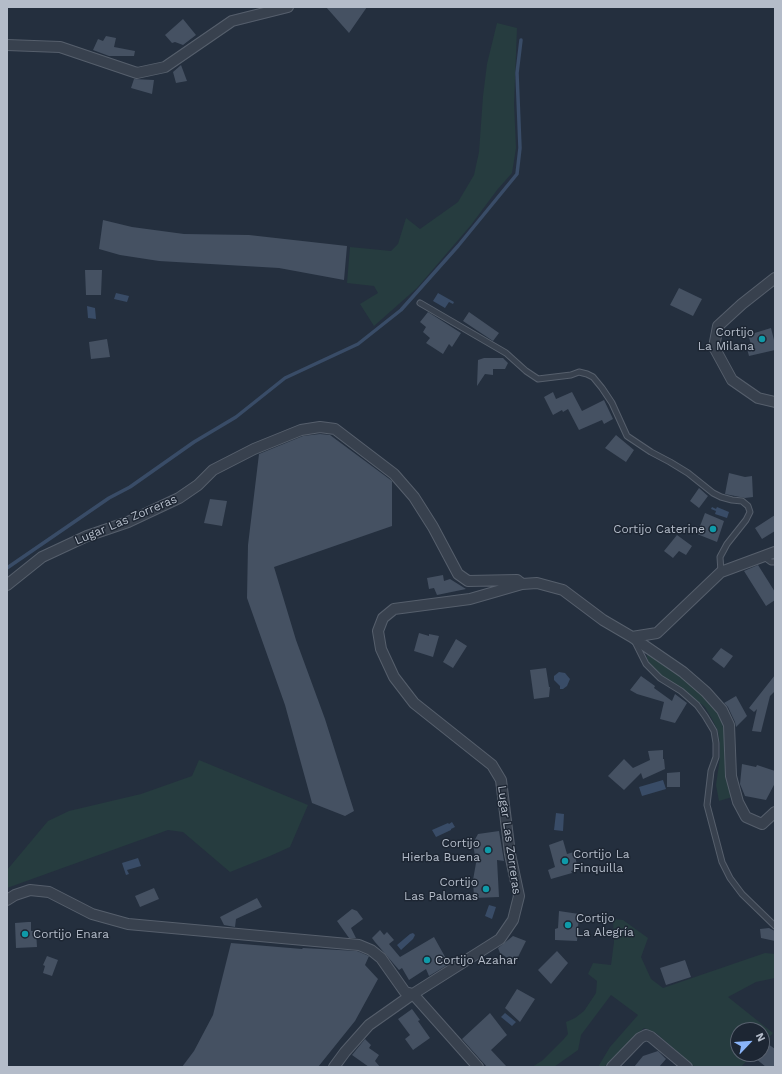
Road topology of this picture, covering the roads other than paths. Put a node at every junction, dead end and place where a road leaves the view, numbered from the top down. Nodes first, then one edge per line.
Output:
1 (288, 7) edge
2 (7, 45) edge
3 (775, 278) edge
4 (420, 303) dead end
5 (775, 402) edge
6 (775, 552) edge
7 (763, 556) junction
8 (775, 562) edge
9 (721, 572) junction
10 (522, 584) junction
11 (7, 586) edge
12 (632, 637) junction
13 (775, 812) edge
14 (7, 900) edge
15 (775, 926) edge
16 (413, 994) junction
17 (334, 1067) edge
18 (478, 1067) edge
19 (612, 1067) edge
20 (687, 1067) edge

1 - 2 street
3 - 5 street
4 - 9 lane
6 - 7 street
7 - 8 lane
7 - 9 street
9 - 12 street
10 - 11 street, Lugar Las Zorreras
10 - 12 street
10 - 16 street, Lugar Las Zorreras
12 - 13 street
12 - 15 lane
14 - 16 street
16 - 17 street, Lugar Las Zorreras
16 - 18 street
19 - 20 street

